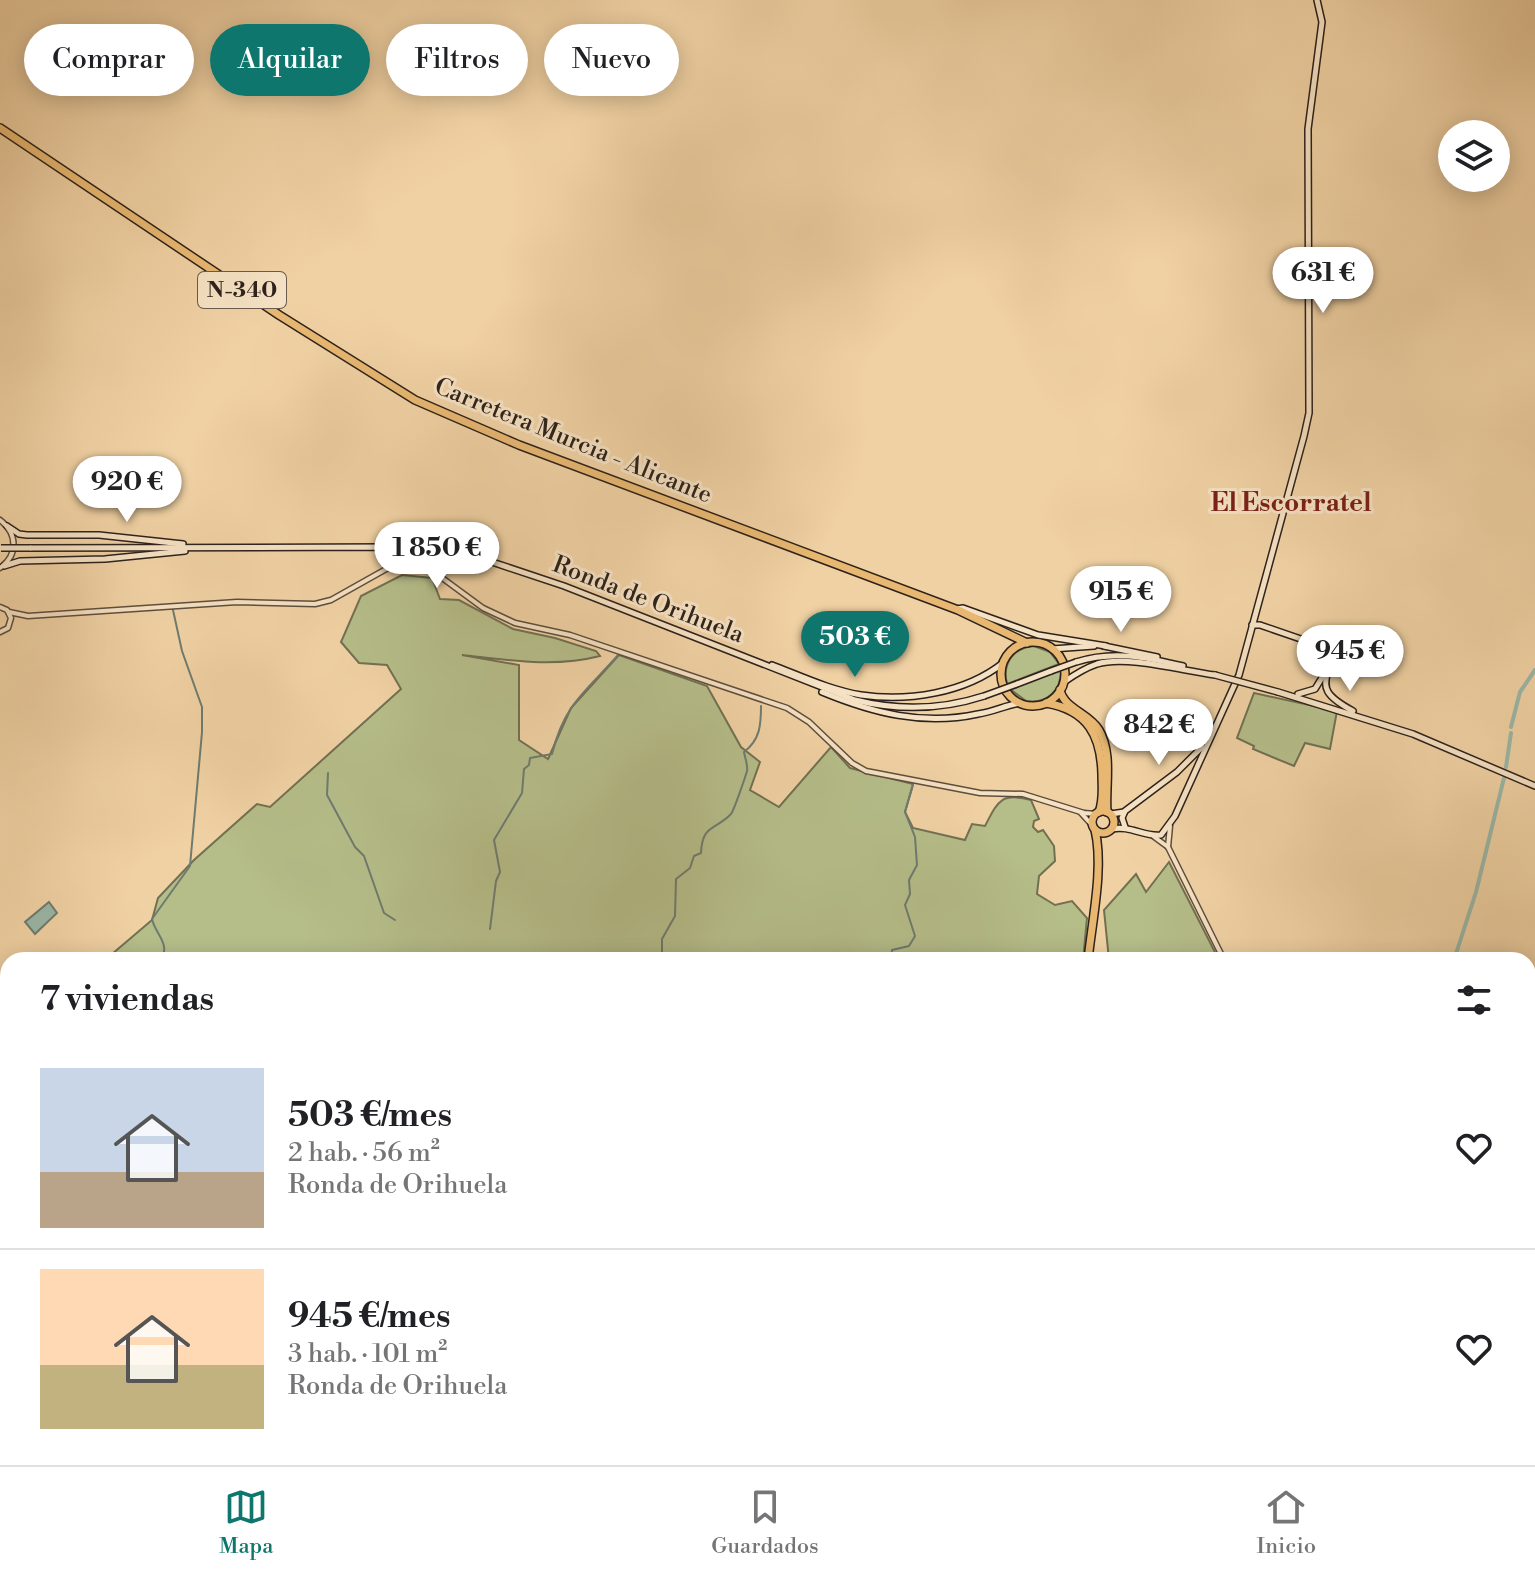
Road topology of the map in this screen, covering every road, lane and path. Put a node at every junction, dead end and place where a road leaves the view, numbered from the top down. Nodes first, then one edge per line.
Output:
1 (1317, 0) edge
2 (0, 128) edge
3 (0, 520) edge
4 (7, 526) junction
5 (0, 548) edge
6 (236, 548) junction
7 (268, 548) junction
8 (1, 568) edge
9 (3, 607) edge
10 (957, 609) junction
11 (28, 616) junction
12 (1255, 616) junction
13 (10, 625) junction
14 (1252, 625) junction
15 (1268, 629) junction
16 (1001, 630) junction
17 (0, 632) edge
18 (1248, 641) junction
19 (1027, 643) junction
20 (716, 646) junction
21 (1106, 646) junction
22 (1052, 649) junction
23 (1008, 655) junction
24 (1003, 663) junction
25 (1180, 666) junction
26 (767, 667) junction
27 (1326, 671) junction
28 (1215, 675) junction
29 (1062, 686) junction
30 (1291, 695) junction
31 (1020, 703) junction
32 (1046, 703) junction
33 (1365, 717) junction
34 (1210, 736) junction
35 (1177, 772) junction
36 (1189, 782) junction
37 (1535, 786) edge
38 (1079, 811) junction
39 (1125, 811) junction
40 (1103, 813) junction
41 (1170, 824) junction
42 (1093, 827) junction
43 (1126, 828) junction
44 (1110, 830) junction
45 (1153, 836) junction
46 (1168, 847) junction
47 (1096, 877) junction
48 (1089, 952) edge
49 (1220, 952) edge

1 - 12 main road
2 - 10 highway, Carretera Murcia - Alicante / N-340
3 - 4 street
4 - 6 main road
4 - 8 street
5 - 6 main road, Ronda de Orihuela, bridge
6 - 7 main road, Ronda de Orihuela
7 - 8 main road
7 - 20 main road, Ronda de Orihuela
9 - 11 street
9 - 13 street
10 - 16 highway, Carretera Murcia - Alicante / N-340
10 - 21 main road
11 - 13 street
11 - 38 street
12 - 14 main road
12 - 15 main road
13 - 17 street
14 - 15 main road
14 - 18 main road
15 - 18 main road
15 - 27 main road
16 - 19 highway, Carretera Murcia - Alicante / N-340
16 - 23 highway
18 - 34 main road
19 - 22 highway, N-340
19 - 23 highway
20 - 24 main road
20 - 26 main road, Ronda de Orihuela
21 - 22 main road
21 - 25 main road
22 - 29 highway
23 - 24 highway
24 - 31 highway
25 - 26 main road, Ronda de Orihuela, bridge
25 - 28 main road, Ronda de Orihuela
26 - 31 main road
27 - 30 main road
27 - 33 main road
28 - 29 main road
28 - 30 main road, Ronda de Orihuela, bridge
29 - 32 highway
29 - 40 highway
30 - 33 main road, Ronda de Orihuela
31 - 32 highway
32 - 40 highway
33 - 37 main road, Ronda de Orihuela
34 - 35 main road
34 - 36 main road
35 - 36 main road
35 - 39 main road
36 - 41 main road
38 - 40 street
38 - 42 street
39 - 40 main road
39 - 43 main road
40 - 42 highway
40 - 44 highway
41 - 45 main road
41 - 46 street
42 - 44 highway
42 - 47 highway
43 - 44 main road
43 - 45 main road
44 - 47 highway
45 - 46 street
46 - 49 street
47 - 48 highway

